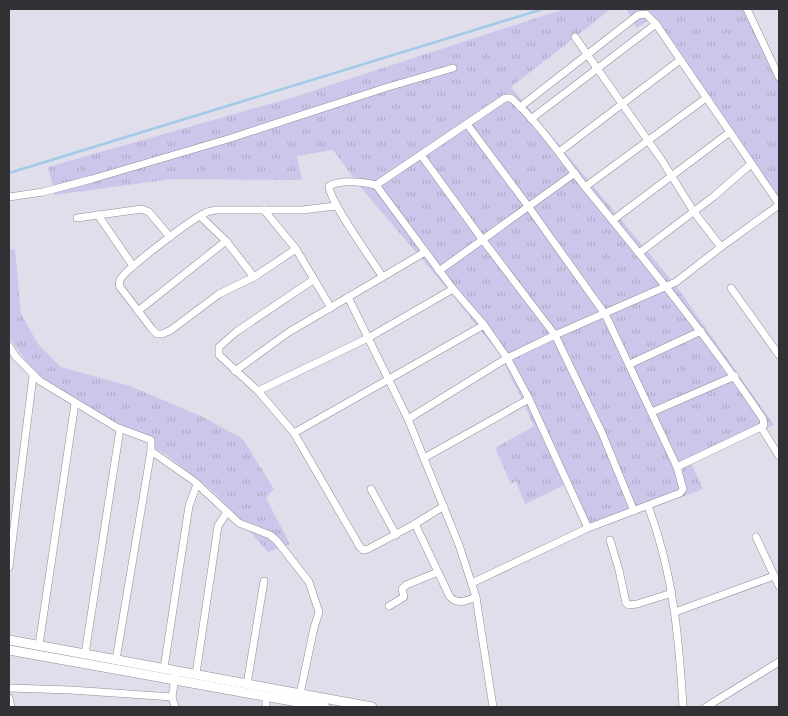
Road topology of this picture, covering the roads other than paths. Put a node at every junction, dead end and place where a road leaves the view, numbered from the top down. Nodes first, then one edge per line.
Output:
1 (747, 9) edge
2 (656, 24) junction
3 (575, 37) dead end
4 (586, 53) junction
5 (680, 60) junction
6 (453, 68) dead end
7 (597, 68) junction
8 (779, 77) edge
9 (706, 98) junction
10 (621, 104) junction
11 (520, 107) junction
12 (531, 119) junction
13 (467, 124) junction
14 (730, 132) junction
15 (646, 140) junction
16 (559, 152) junction
17 (421, 155) junction
18 (752, 164) junction
19 (574, 173) junction
20 (671, 176) junction
21 (376, 185) junction
22 (585, 187) junction
23 (9, 197) edge
24 (779, 205) edge
25 (336, 206) junction
26 (528, 206) junction
27 (264, 210) junction
28 (694, 212) junction
29 (98, 215) junction
30 (200, 216) junction
31 (76, 218) dead end
32 (613, 220) junction
33 (170, 236) junction
34 (482, 239) junction
35 (226, 241) junction
36 (720, 247) junction
37 (296, 249) junction
38 (425, 252) junction
39 (639, 254) junction
40 (133, 266) junction
41 (439, 271) junction
42 (382, 276) junction
43 (254, 277) junction
44 (314, 280) junction
45 (668, 287) junction
46 (731, 288) dead end
47 (453, 289) junction
48 (348, 297) junction
49 (331, 308) junction
50 (138, 311) junction
51 (605, 314) junction
52 (484, 325) junction
53 (701, 331) junction
54 (555, 335) junction
55 (368, 338) junction
56 (9, 346) edge
57 (779, 355) edge
58 (507, 358) junction
59 (630, 364) junction
60 (235, 371) junction
61 (33, 376) junction
62 (735, 376) junction
63 (390, 379) junction
64 (258, 391) junction
65 (529, 400) junction
66 (76, 403) junction
67 (652, 412) junction
68 (408, 419) junction
69 (761, 428) junction
70 (120, 429) junction
71 (294, 433) junction
72 (151, 451) junction
73 (779, 456) edge
74 (424, 458) junction
75 (677, 467) junction
76 (197, 484) junction
77 (371, 490) dead end
78 (444, 506) junction
79 (648, 506) junction
80 (634, 511) junction
81 (227, 512) junction
82 (415, 524) junction
83 (588, 528) junction
84 (11, 534) edge
85 (396, 535) junction
86 (756, 536) dead end
87 (610, 540) dead end
88 (9, 567) edge
89 (438, 572) junction
90 (774, 576) junction
91 (264, 581) dead end
92 (472, 583) junction
93 (779, 586) edge
94 (672, 593) junction
95 (476, 597) junction
96 (389, 606) dead end
97 (675, 612) junction
98 (9, 640) edge
99 (38, 645) junction
100 (9, 650) edge
101 (85, 654) junction
102 (116, 660) junction
103 (779, 662) edge
104 (164, 668) junction
105 (196, 674) junction
106 (175, 675) junction
107 (247, 684) junction
108 (9, 688) edge
109 (300, 694) junction
110 (266, 696) junction
111 (172, 697) junction
112 (9, 698) edge
113 (11, 707) edge
114 (175, 707) edge
115 (266, 707) edge
116 (325, 707) edge
117 (372, 707) edge
118 (493, 707) edge
119 (683, 707) edge
120 (706, 707) edge

1 - 8 street
2 - 4 street
2 - 5 street
2 - 7 street
3 - 4 street
4 - 7 street
4 - 11 street
5 - 9 street
5 - 10 street
6 - 23 street
7 - 10 street
7 - 12 street
9 - 14 street
9 - 15 street
10 - 15 street
10 - 16 street
11 - 12 street
11 - 13 street
12 - 16 street
13 - 17 street
13 - 26 street
14 - 18 street
14 - 20 street
15 - 20 street
15 - 22 street
16 - 19 street
17 - 21 street
17 - 34 street
18 - 24 street
18 - 28 street
19 - 22 street
19 - 26 street
20 - 28 street
20 - 32 street
21 - 25 street
21 - 38 street
22 - 32 street
24 - 36 street
25 - 27 street
25 - 42 street
26 - 34 street
26 - 51 street
27 - 30 street
27 - 37 street
28 - 36 street
28 - 39 street
29 - 31 street
29 - 33 street
29 - 40 street
30 - 33 street
30 - 35 street
32 - 39 street
33 - 40 street
34 - 41 street
34 - 54 street
35 - 43 street
35 - 50 street
36 - 45 street
37 - 43 street
37 - 44 street
38 - 41 street
38 - 42 street
39 - 45 street
40 - 50 street
41 - 47 street
42 - 48 street
43 - 50 street
44 - 49 street
44 - 60 street
45 - 51 street
45 - 53 street
46 - 57 street
47 - 52 street
47 - 55 street
48 - 49 street
48 - 55 street
49 - 60 street
51 - 54 street
51 - 59 street
52 - 58 street
52 - 63 street
53 - 59 street
53 - 62 street
54 - 58 street
54 - 80 street
55 - 63 street
55 - 64 street
56 - 61 street
58 - 65 street
58 - 68 street
59 - 67 street
60 - 64 street
61 - 66 street
61 - 84 street
62 - 67 street
62 - 69 street
63 - 68 street
63 - 71 street
64 - 71 street
65 - 74 street
65 - 83 street
66 - 70 street
66 - 99 street
67 - 75 street
68 - 74 street
69 - 73 street
69 - 75 street
70 - 72 street
70 - 101 street
71 - 85 street
72 - 76 street
72 - 102 street
74 - 78 street
75 - 79 street
76 - 81 street
76 - 104 street
77 - 85 street
78 - 82 street
78 - 92 street
79 - 80 street
79 - 94 street
80 - 83 street
81 - 105 street
81 - 109 street
82 - 85 street
82 - 89 street
83 - 92 street
84 - 88 street
86 - 90 street
87 - 94 street
89 - 95 street
89 - 96 street
90 - 93 street
90 - 97 street
91 - 107 street
92 - 95 street
94 - 97 street
95 - 118 street
97 - 119 street
98 - 99 street
99 - 101 street
100 - 106 street
101 - 102 street
102 - 104 street
103 - 120 street
104 - 106 street
105 - 106 street
105 - 107 street
106 - 110 street
106 - 111 street
107 - 109 street
108 - 111 street
109 - 117 street
110 - 115 street
110 - 116 street
111 - 114 street
112 - 113 street

